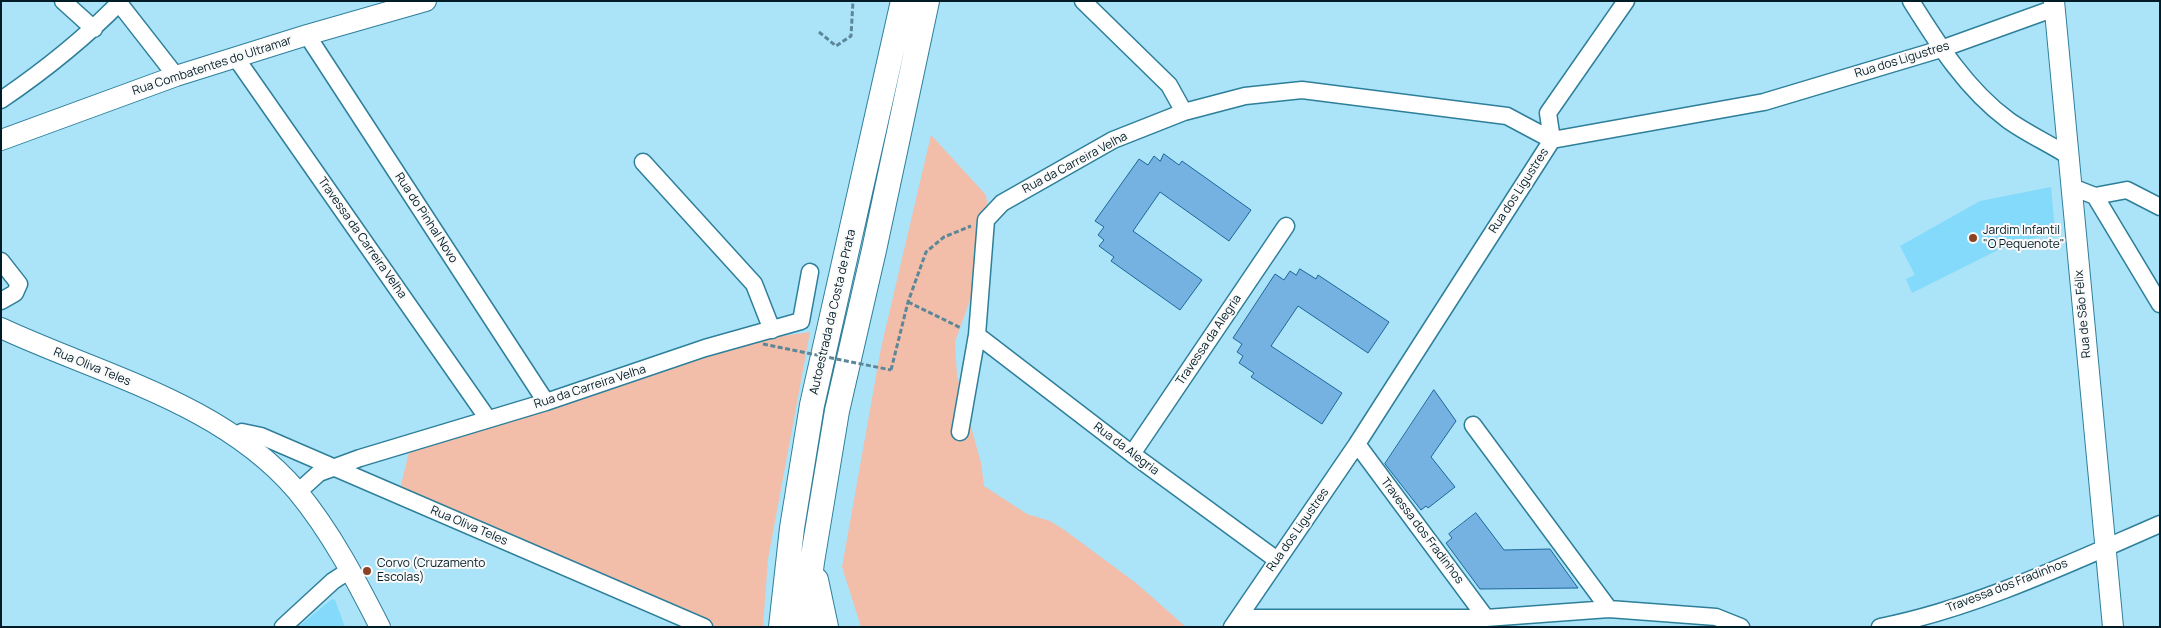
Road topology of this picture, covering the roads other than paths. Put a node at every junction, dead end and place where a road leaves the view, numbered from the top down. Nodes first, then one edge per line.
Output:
1 (63, 1) edge
2 (425, 1) edge
3 (903, 1) edge
4 (927, 1) edge
5 (1083, 1) edge
6 (1626, 1) edge
7 (1911, 1) edge
8 (120, 2) edge
9 (2054, 5) edge
10 (94, 29) junction
11 (307, 35) junction
12 (1941, 49) junction
13 (236, 58) junction
14 (176, 76) junction
15 (1, 100) edge
16 (1184, 112) junction
17 (1, 140) edge
18 (1552, 140) junction
19 (2068, 155) junction
20 (643, 162) dead end
21 (2072, 187) junction
22 (2095, 196) junction
23 (2160, 206) edge
24 (1286, 226) dead end
25 (1, 261) edge
26 (810, 272) dead end
27 (1, 301) edge
28 (2160, 304) edge
29 (1, 328) edge
30 (772, 330) junction
31 (977, 336) junction
32 (546, 402) junction
33 (488, 420) junction
34 (1473, 425) dead end
35 (960, 432) dead end
36 (235, 436) junction
37 (1357, 444) junction
38 (1132, 454) junction
39 (332, 468) junction
40 (298, 492) junction
41 (2160, 524) edge
42 (2104, 548) junction
43 (1277, 560) junction
44 (812, 562) junction
45 (350, 570) junction
46 (1609, 609) junction
47 (1486, 618) junction
48 (1236, 622) edge
49 (283, 627) edge
50 (380, 627) edge
51 (704, 627) edge
52 (781, 627) edge
53 (804, 627) edge
54 (826, 627) edge
55 (1741, 627) edge
56 (1880, 627) edge
57 (2113, 627) edge

1 - 10 street
2 - 11 main road, Rua Combatentes do Ultramar
3 - 52 highway, Autoestrada da Costa de Prata
4 - 44 highway
5 - 16 street
6 - 18 street
7 - 12 street
8 - 10 street
8 - 14 street
9 - 12 street, Rua dos Ligustres
9 - 19 main road, Rua de São Félix
10 - 15 street
11 - 13 main road, Rua Combatentes do Ultramar
11 - 32 street, Rua do Pinhal Novo
12 - 18 street, Rua dos Ligustres
12 - 19 street
13 - 14 main road, Rua Combatentes do Ultramar
13 - 33 street, Travessa da Carreira Velha
14 - 17 main road, Rua Combatentes do Ultramar
16 - 18 street, Rua da Carreira Velha
16 - 31 street, Rua da Carreira Velha
18 - 37 street, Rua dos Ligustres
19 - 21 main road, Rua de São Félix
20 - 30 street
21 - 22 street
21 - 42 main road, Rua de São Félix
22 - 23 street
22 - 28 street
24 - 38 street, Travessa da Alegria
25 - 27 street
26 - 30 street, Rua da Carreira Velha
29 - 36 main road, Rua Oliva Teles
30 - 32 street, Rua da Carreira Velha
31 - 35 street
31 - 38 street, Rua da Alegria
32 - 33 street, Rua da Carreira Velha
33 - 39 street, Rua da Carreira Velha
34 - 46 street
36 - 39 street, Rua Oliva Teles
36 - 40 main road, Rua Oliva Teles
37 - 43 street, Rua dos Ligustres
37 - 47 street, Travessa dos Fradinhos
38 - 43 street, Rua da Alegria
39 - 40 street, Rua da Carreira Velha
39 - 51 street, Rua Oliva Teles
40 - 45 main road, Rua Oliva Teles
41 - 42 street, Travessa dos Fradinhos
42 - 56 street, Travessa dos Fradinhos
42 - 57 main road, Rua de São Félix
43 - 48 street, Rua dos Ligustres
44 - 53 highway
44 - 54 highway
45 - 49 street
45 - 50 main road, Rua Oliva Teles
46 - 47 street
46 - 55 street
47 - 48 street

